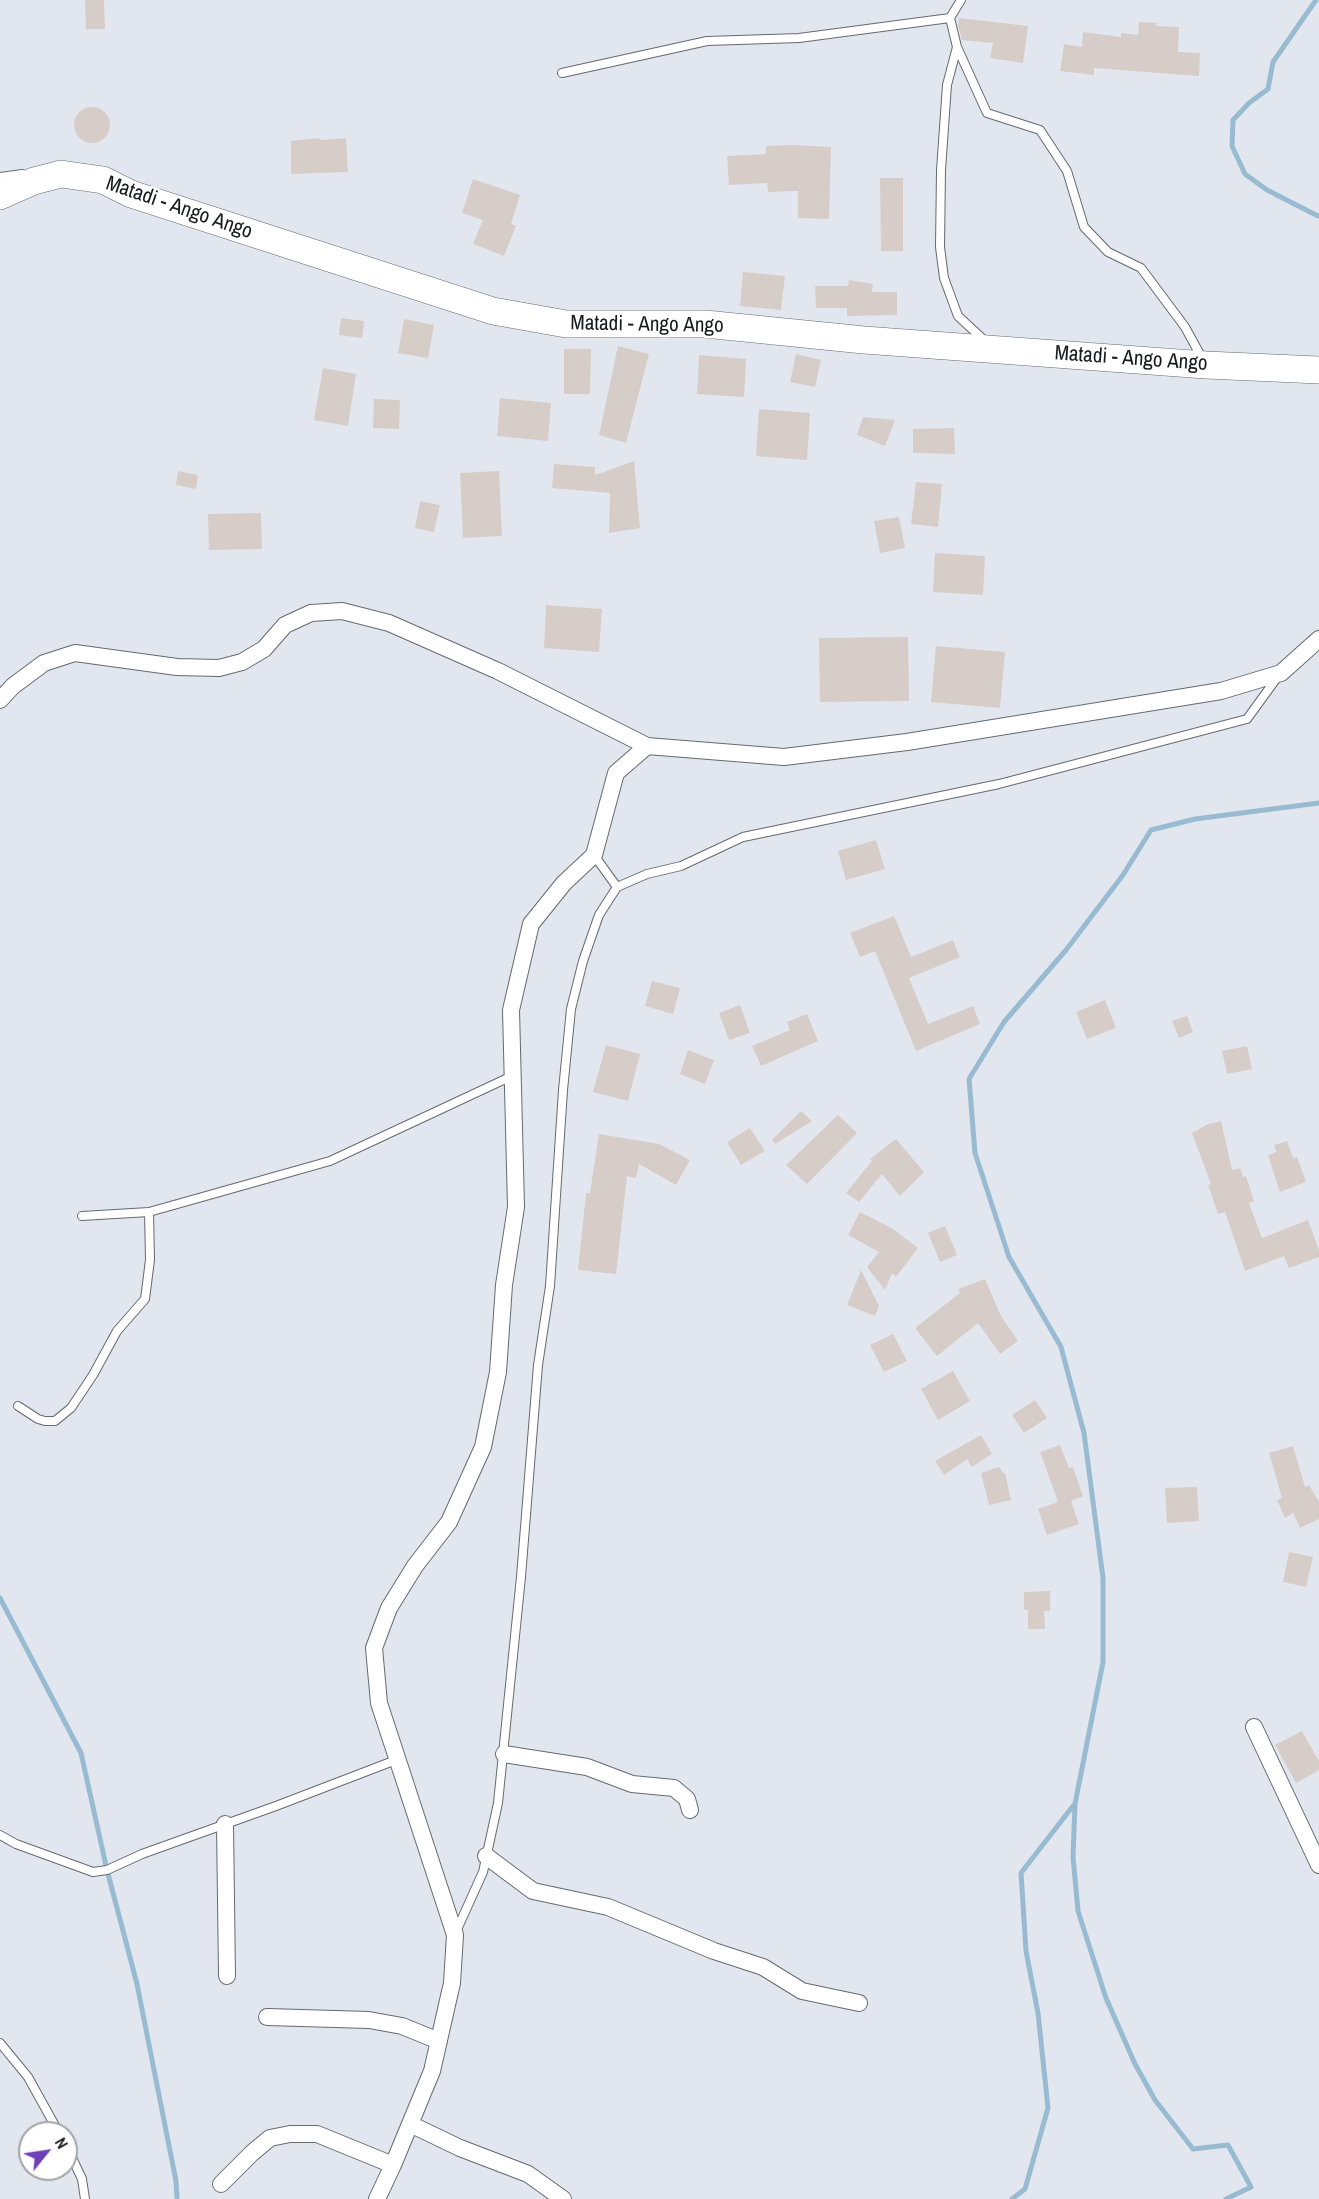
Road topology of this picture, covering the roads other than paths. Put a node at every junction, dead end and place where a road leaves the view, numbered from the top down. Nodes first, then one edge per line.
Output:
1 (961, 0) edge
2 (950, 18) junction
3 (957, 47) junction
4 (562, 73) dead end
5 (61, 174) junction
6 (0, 177) edge
7 (0, 196) edge
8 (994, 349) junction
9 (1206, 365) junction
10 (1319, 370) edge
11 (1319, 639) edge
12 (1281, 673) junction
13 (0, 700) edge
14 (647, 746) junction
15 (594, 855) junction
16 (617, 887) junction
17 (513, 1075) junction
18 (149, 1212) junction
19 (82, 1216) dead end
20 (18, 1406) dead end
21 (1254, 1727) dead end
22 (504, 1754) junction
23 (396, 1760) junction
24 (690, 1810) dead end
25 (225, 1824) junction
26 (0, 1835) edge
27 (486, 1857) junction
28 (1319, 1865) edge
29 (454, 1935) junction
30 (227, 1976) dead end
31 (859, 2002) dead end
32 (267, 2017) dead end
33 (439, 2041) junction
34 (0, 2043) edge
35 (52, 2121) edge
36 (410, 2124) junction
37 (393, 2165) junction
38 (78, 2170) edge
39 (221, 2184) dead end
40 (85, 2199) edge
41 (377, 2199) edge
42 (563, 2199) edge

1 - 2 lane
2 - 3 lane
2 - 4 lane
3 - 8 lane
3 - 9 lane
5 - 6 lane
5 - 7 highway, Matadi - Ango Ango
5 - 8 highway, Matadi - Ango Ango
8 - 9 highway, Matadi - Ango Ango
9 - 10 highway, Matadi - Ango Ango
11 - 12 street
12 - 14 street
12 - 16 lane
13 - 14 street
14 - 15 street
15 - 16 lane
15 - 17 street
16 - 22 lane
17 - 18 lane
17 - 23 street
18 - 19 lane
18 - 20 lane
21 - 28 street
22 - 24 street
22 - 27 lane
23 - 25 lane
23 - 29 street
25 - 26 lane
25 - 30 street
27 - 29 lane
27 - 31 street
29 - 33 street
32 - 33 street
33 - 36 street
34 - 35 lane
36 - 37 street
36 - 42 street
37 - 39 street
37 - 41 street
38 - 40 lane

